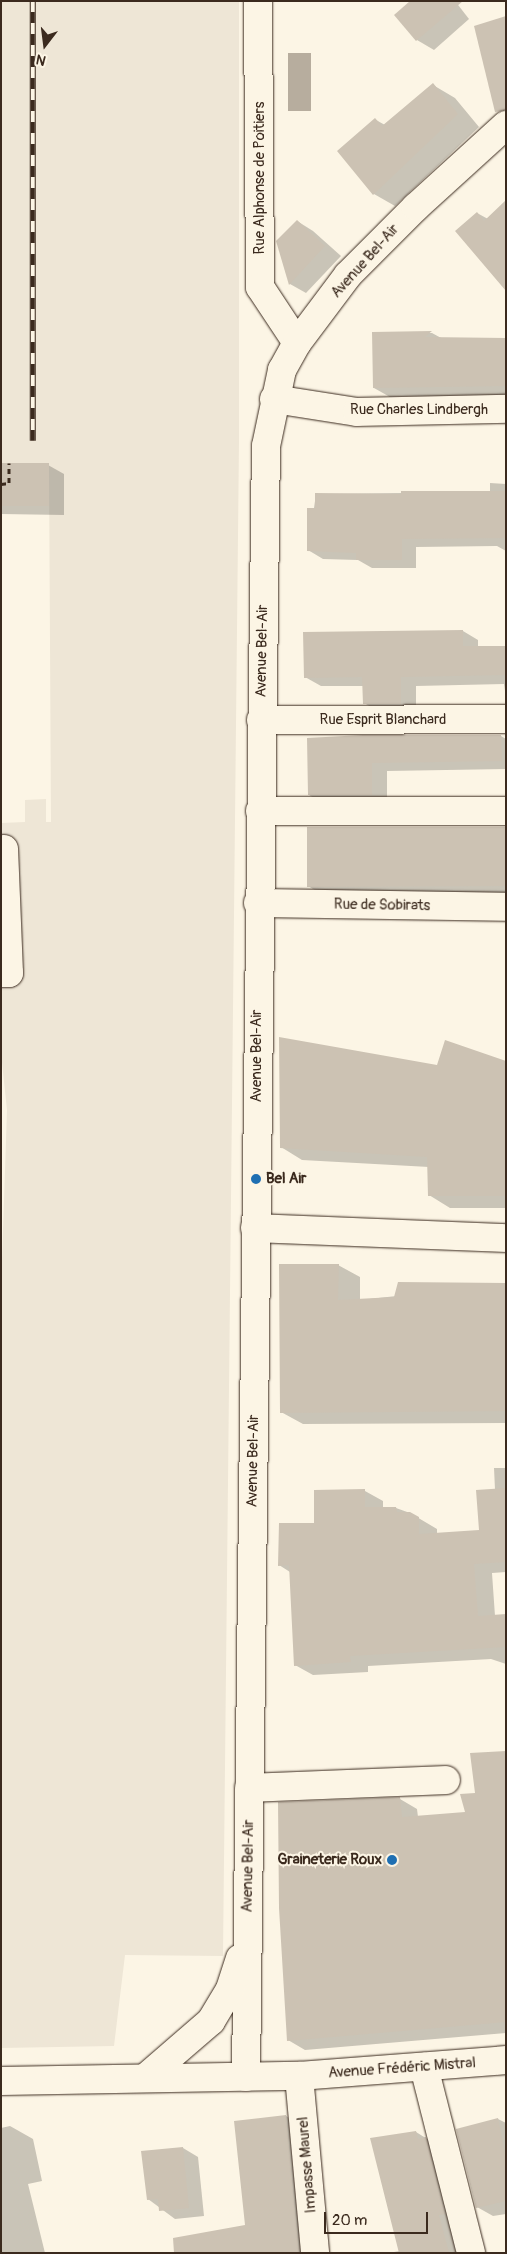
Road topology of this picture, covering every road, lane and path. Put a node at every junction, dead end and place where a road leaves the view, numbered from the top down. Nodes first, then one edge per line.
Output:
1 (258, 1) edge
2 (506, 125) edge
3 (297, 343) junction
4 (274, 399) junction
5 (506, 410) edge
6 (9, 463) dead end
7 (1, 484) edge
8 (506, 719) edge
9 (261, 720) junction
10 (260, 811) junction
11 (506, 811) edge
12 (4, 849) dead end
13 (258, 904) junction
14 (506, 907) edge
15 (1, 974) edge
16 (255, 1228) junction
17 (506, 1238) edge
18 (446, 1780) dead end
19 (249, 1788) junction
20 (247, 1936) junction
21 (506, 2060) edge
22 (424, 2066) junction
23 (299, 2076) junction
24 (246, 2077) junction
25 (145, 2078) junction
26 (1, 2081) edge
27 (315, 2253) edge
28 (472, 2253) edge

1 - 3 street, Rue Alphonse de Poitiers
2 - 3 street, Avenue Bel-Air
3 - 4 street, Avenue Bel-Air
4 - 5 street, Rue Charles Lindbergh
4 - 9 street, Avenue Bel-Air
6 - 7 path
8 - 9 street, Rue Esprit Blanchard
9 - 10 street, Avenue Bel-Air
10 - 11 street
10 - 13 street, Avenue Bel-Air
12 - 15 street
13 - 14 street, Rue de Sobirats
13 - 16 street, Avenue Bel-Air
16 - 17 street
16 - 19 street, Avenue Bel-Air
18 - 19 street
19 - 20 street, Avenue Bel-Air
20 - 24 street, Avenue Bel-Air
20 - 25 street
21 - 22 street, Avenue Frédéric Mistral
22 - 23 street, Avenue Frédéric Mistral
22 - 28 street
23 - 24 street, Avenue Frédéric Mistral
23 - 27 street, Impasse Maurel
24 - 25 street
25 - 26 street

